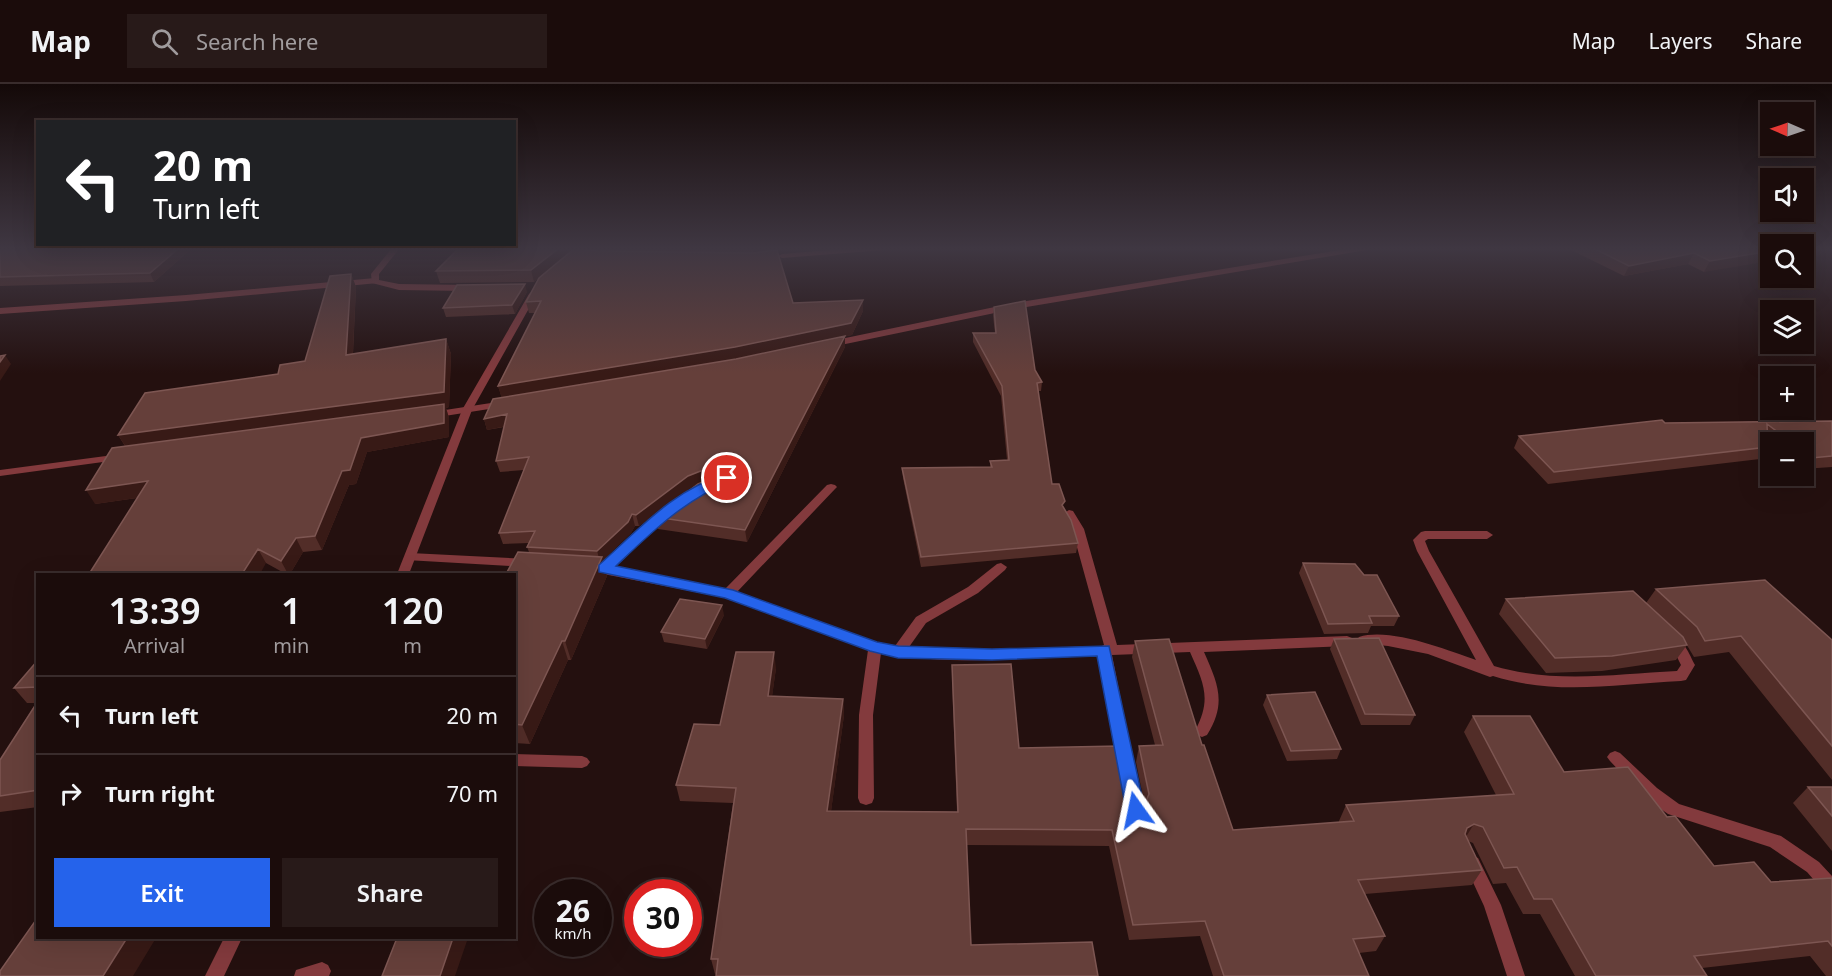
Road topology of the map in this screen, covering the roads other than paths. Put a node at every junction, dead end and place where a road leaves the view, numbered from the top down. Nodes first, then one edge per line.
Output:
1 (279, 290) edge
2 (530, 290) edge
3 (1114, 290) edge
4 (0, 311) edge
5 (816, 347) edge
6 (514, 402) edge
7 (467, 410) junction
8 (420, 417) edge
9 (128, 456) edge
10 (0, 473) edge
11 (831, 487) dead end
12 (677, 505) edge
13 (1069, 514) edge
14 (1487, 534) dead end
15 (410, 557) junction
16 (538, 564) edge
17 (571, 566) edge
18 (1001, 567) dead end
19 (604, 569) junction
20 (403, 573) edge
21 (728, 594) junction
22 (1662, 632) edge
23 (876, 647) junction
24 (1196, 649) junction
25 (1108, 650) junction
26 (898, 652) junction
27 (1490, 672) junction
28 (1202, 731) dead end
29 (1615, 757) dead end
30 (516, 760) edge
31 (582, 762) dead end
32 (866, 798) dead end
33 (1136, 810) edge
34 (1465, 849) edge
35 (1832, 888) edge
36 (232, 939) edge
37 (322, 971) dead end
38 (214, 976) edge
39 (303, 976) edge
40 (1516, 976) edge

1 - 4 street
2 - 7 street
3 - 5 street
6 - 7 street
7 - 8 street
7 - 15 street
9 - 10 street
11 - 21 street
12 - 19 street
13 - 25 street
14 - 27 street
15 - 16 street
15 - 20 street
17 - 19 street
18 - 26 street
19 - 21 street
21 - 23 street
22 - 27 street
23 - 26 street
23 - 32 street
24 - 25 street
24 - 27 street
24 - 28 street
25 - 26 street
25 - 33 street
29 - 35 street
30 - 31 street
34 - 40 street
36 - 38 street
37 - 39 street

